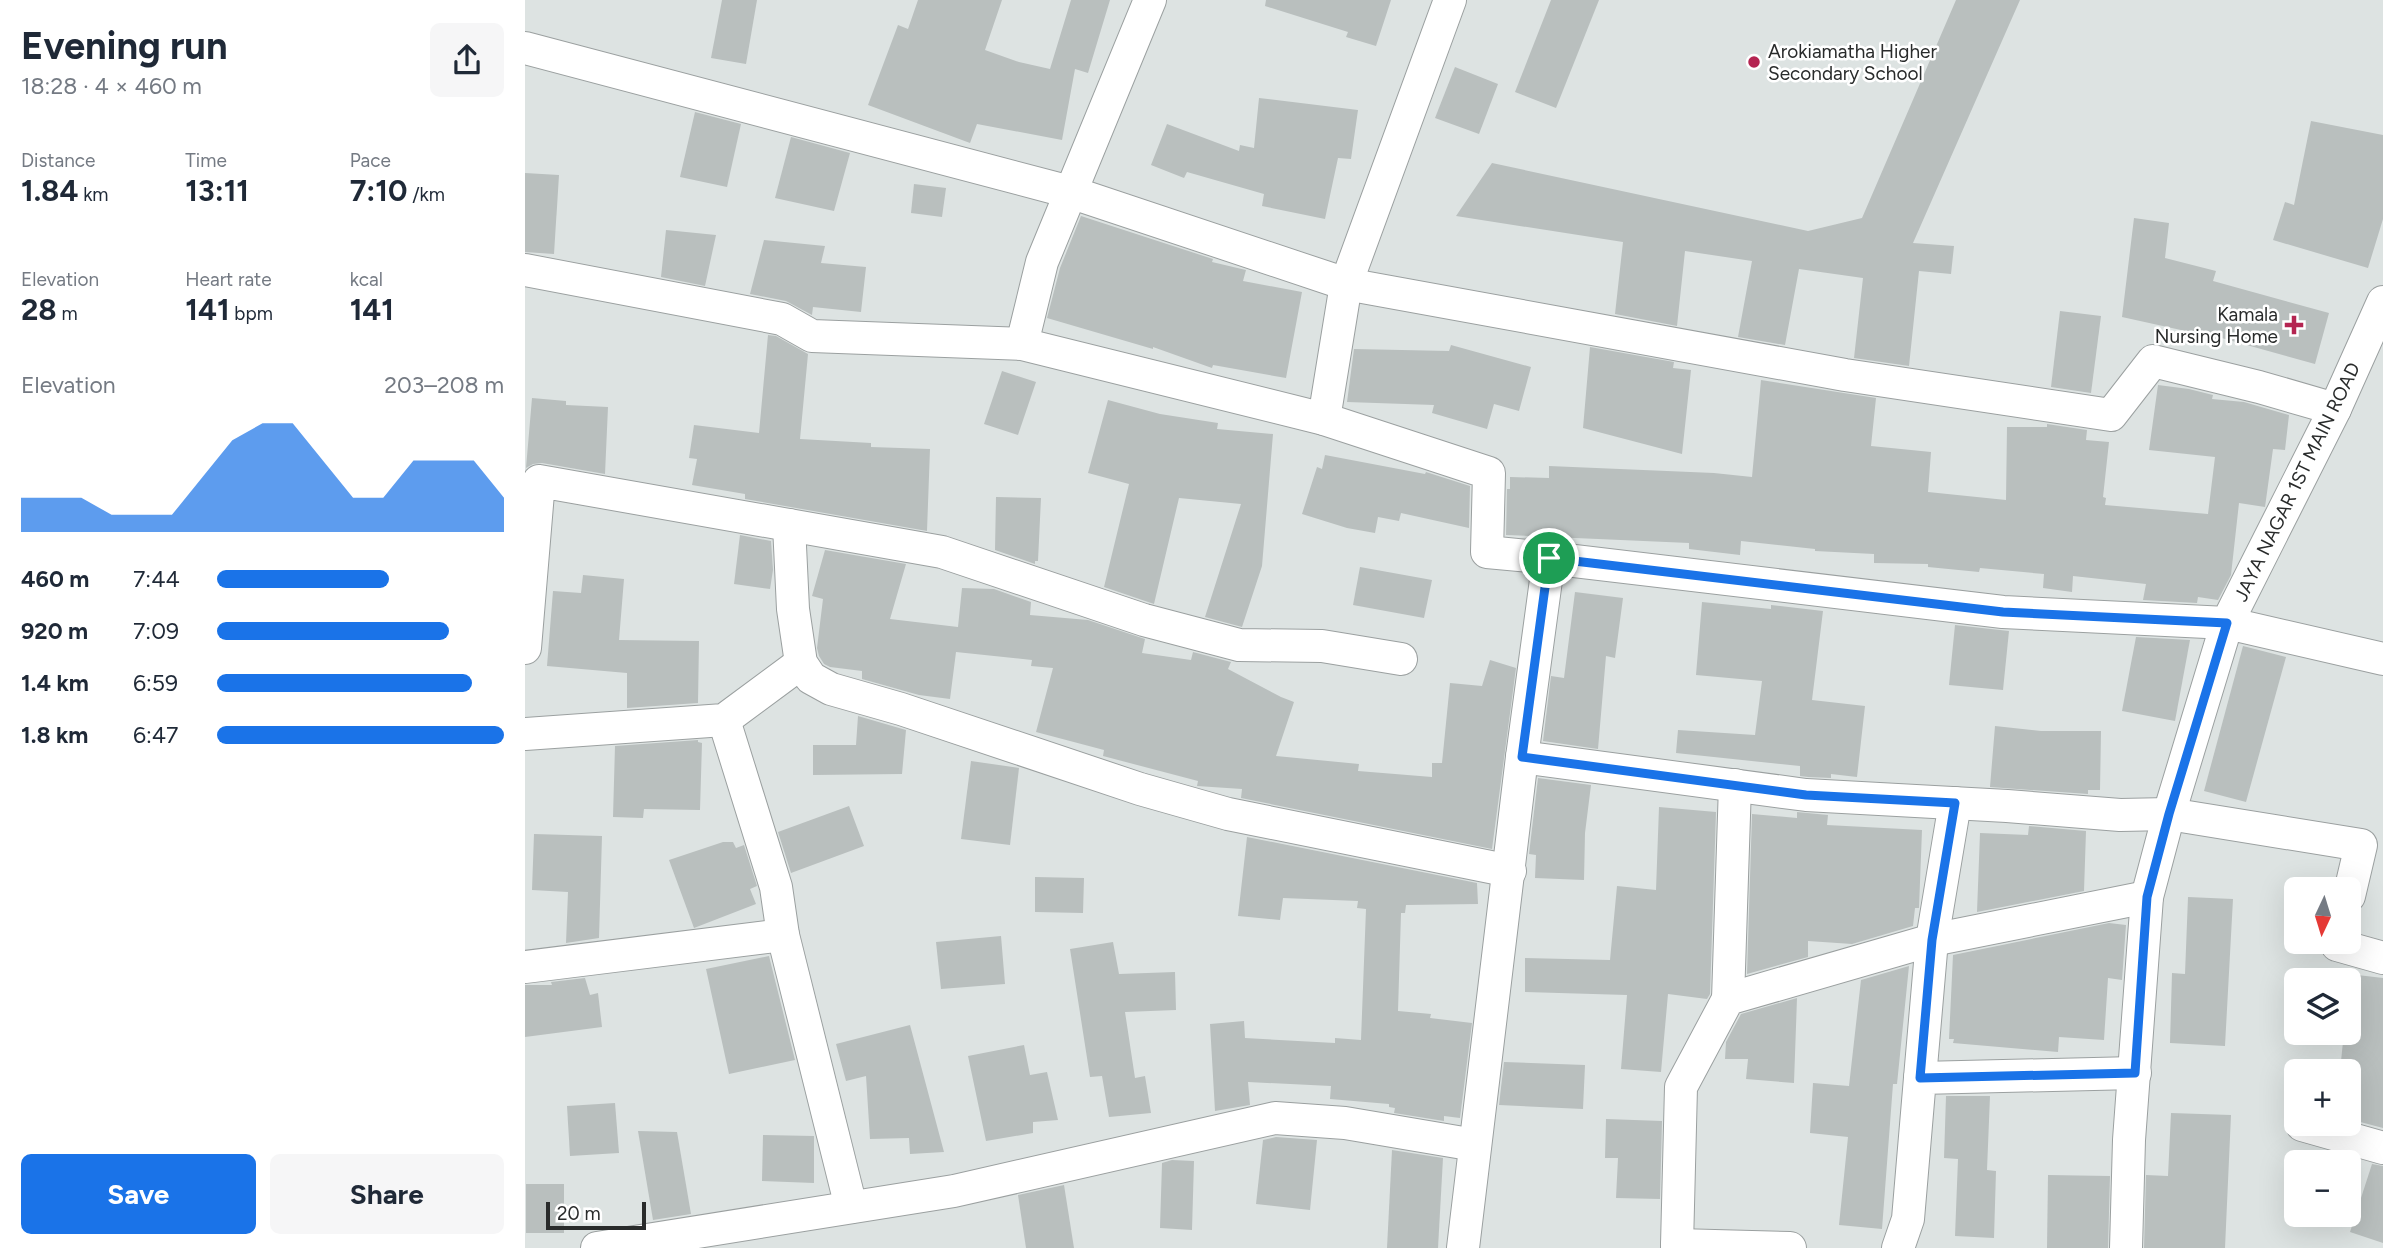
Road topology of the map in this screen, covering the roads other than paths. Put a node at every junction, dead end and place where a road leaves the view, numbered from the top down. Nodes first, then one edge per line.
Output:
1 (1150, 0) edge
2 (1450, 0) edge
3 (525, 48) edge
4 (1070, 192) junction
5 (525, 270) edge
6 (1346, 284) junction
7 (2383, 302) edge
8 (1022, 344) junction
9 (2335, 409) junction
10 (1324, 419) junction
11 (532, 481) edge
12 (789, 525) junction
13 (1549, 558) junction
14 (2227, 623) junction
15 (525, 648) edge
16 (1401, 659) dead end
17 (2383, 659) edge
18 (801, 663) junction
19 (724, 720) junction
20 (525, 734) edge
21 (1522, 757) junction
22 (1735, 785) junction
23 (1955, 803) junction
24 (2169, 814) junction
25 (1510, 871) junction
26 (2353, 877) edge
27 (2147, 897) junction
28 (783, 935) junction
29 (1932, 940) junction
30 (2361, 952) edge
31 (2383, 958) edge
32 (525, 967) edge
33 (1728, 999) junction
34 (2135, 1073) junction
35 (1920, 1078) junction
36 (2341, 1136) edge
37 (1475, 1145) junction
38 (2383, 1148) edge
39 (851, 1207) junction
40 (1677, 1246) edge
41 (605, 1247) edge
42 (1463, 1248) edge
43 (1790, 1248) edge
44 (1898, 1248) edge
45 (2126, 1248) edge

1 - 4 street
2 - 6 street
3 - 4 street
4 - 6 street
4 - 8 street
5 - 8 street
6 - 9 street
6 - 10 street
7 - 9 street, JAYA NAGAR 1ST MAIN ROAD
8 - 10 street
9 - 14 street, JAYA NAGAR 1ST MAIN ROAD
10 - 13 street
11 - 12 street
11 - 15 street
12 - 16 street
12 - 18 street
13 - 14 street
13 - 21 street
14 - 17 street
14 - 24 street, JAYA NAGAR 1ST MAIN ROAD
18 - 19 street
18 - 25 street
19 - 20 street
19 - 28 street
21 - 22 street
21 - 25 street
22 - 23 street
22 - 33 street
23 - 24 street
23 - 29 street
24 - 26 street
24 - 27 street, JAYA NAGAR 1ST MAIN ROAD
25 - 37 street
27 - 29 street
27 - 34 street, JAYA NAGAR 1ST MAIN ROAD
28 - 32 street
28 - 39 street
29 - 33 street
29 - 35 street
30 - 31 street
33 - 40 street
34 - 35 street
34 - 45 street, JAYA NAGAR 1ST MAIN ROAD
35 - 44 street
36 - 38 street
37 - 39 street
37 - 42 street
39 - 41 street
40 - 43 street

